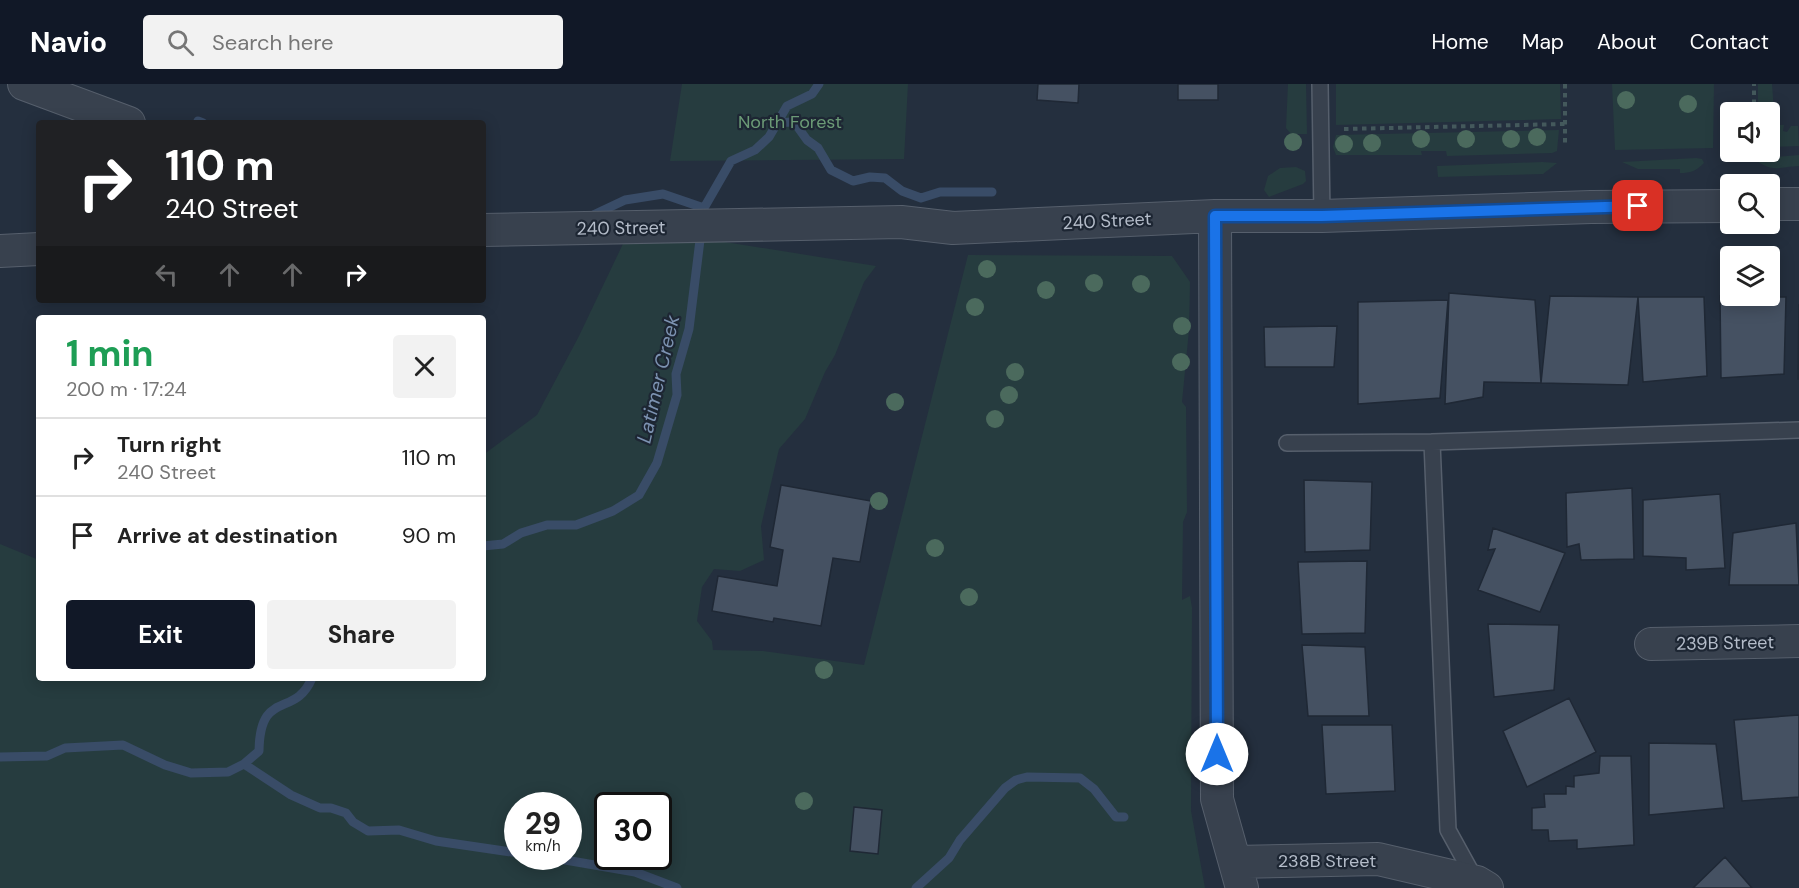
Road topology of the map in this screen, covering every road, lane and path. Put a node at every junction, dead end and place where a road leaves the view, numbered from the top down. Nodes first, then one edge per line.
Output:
1 (24, 84) edge
2 (1320, 84) edge
3 (1565, 84) edge
4 (1754, 84) edge
5 (1754, 102) edge
6 (121, 120) edge
7 (1565, 124) junction
8 (1321, 130) junction
9 (1565, 143) dead end
10 (1780, 204) edge
11 (1799, 204) edge
12 (1720, 206) edge
13 (1215, 216) junction
14 (1322, 216) junction
15 (486, 230) edge
16 (36, 249) edge
17 (0, 251) edge
18 (1799, 430) edge
19 (1432, 442) junction
20 (1287, 443) dead end
21 (1799, 641) edge
22 (1651, 644) dead end
23 (1239, 875) edge
24 (1480, 886) edge

1 - 6 street
2 - 8 lane
3 - 7 path
4 - 5 path
7 - 8 path
7 - 9 path
8 - 14 lane
10 - 11 street
12 - 14 street, 240 Street
13 - 14 street, 240 Street
13 - 15 street, 240 Street
13 - 23 street
16 - 17 street
18 - 19 lane
19 - 20 lane
19 - 24 lane
21 - 22 street, 239B Street
23 - 24 street, 238B Street

